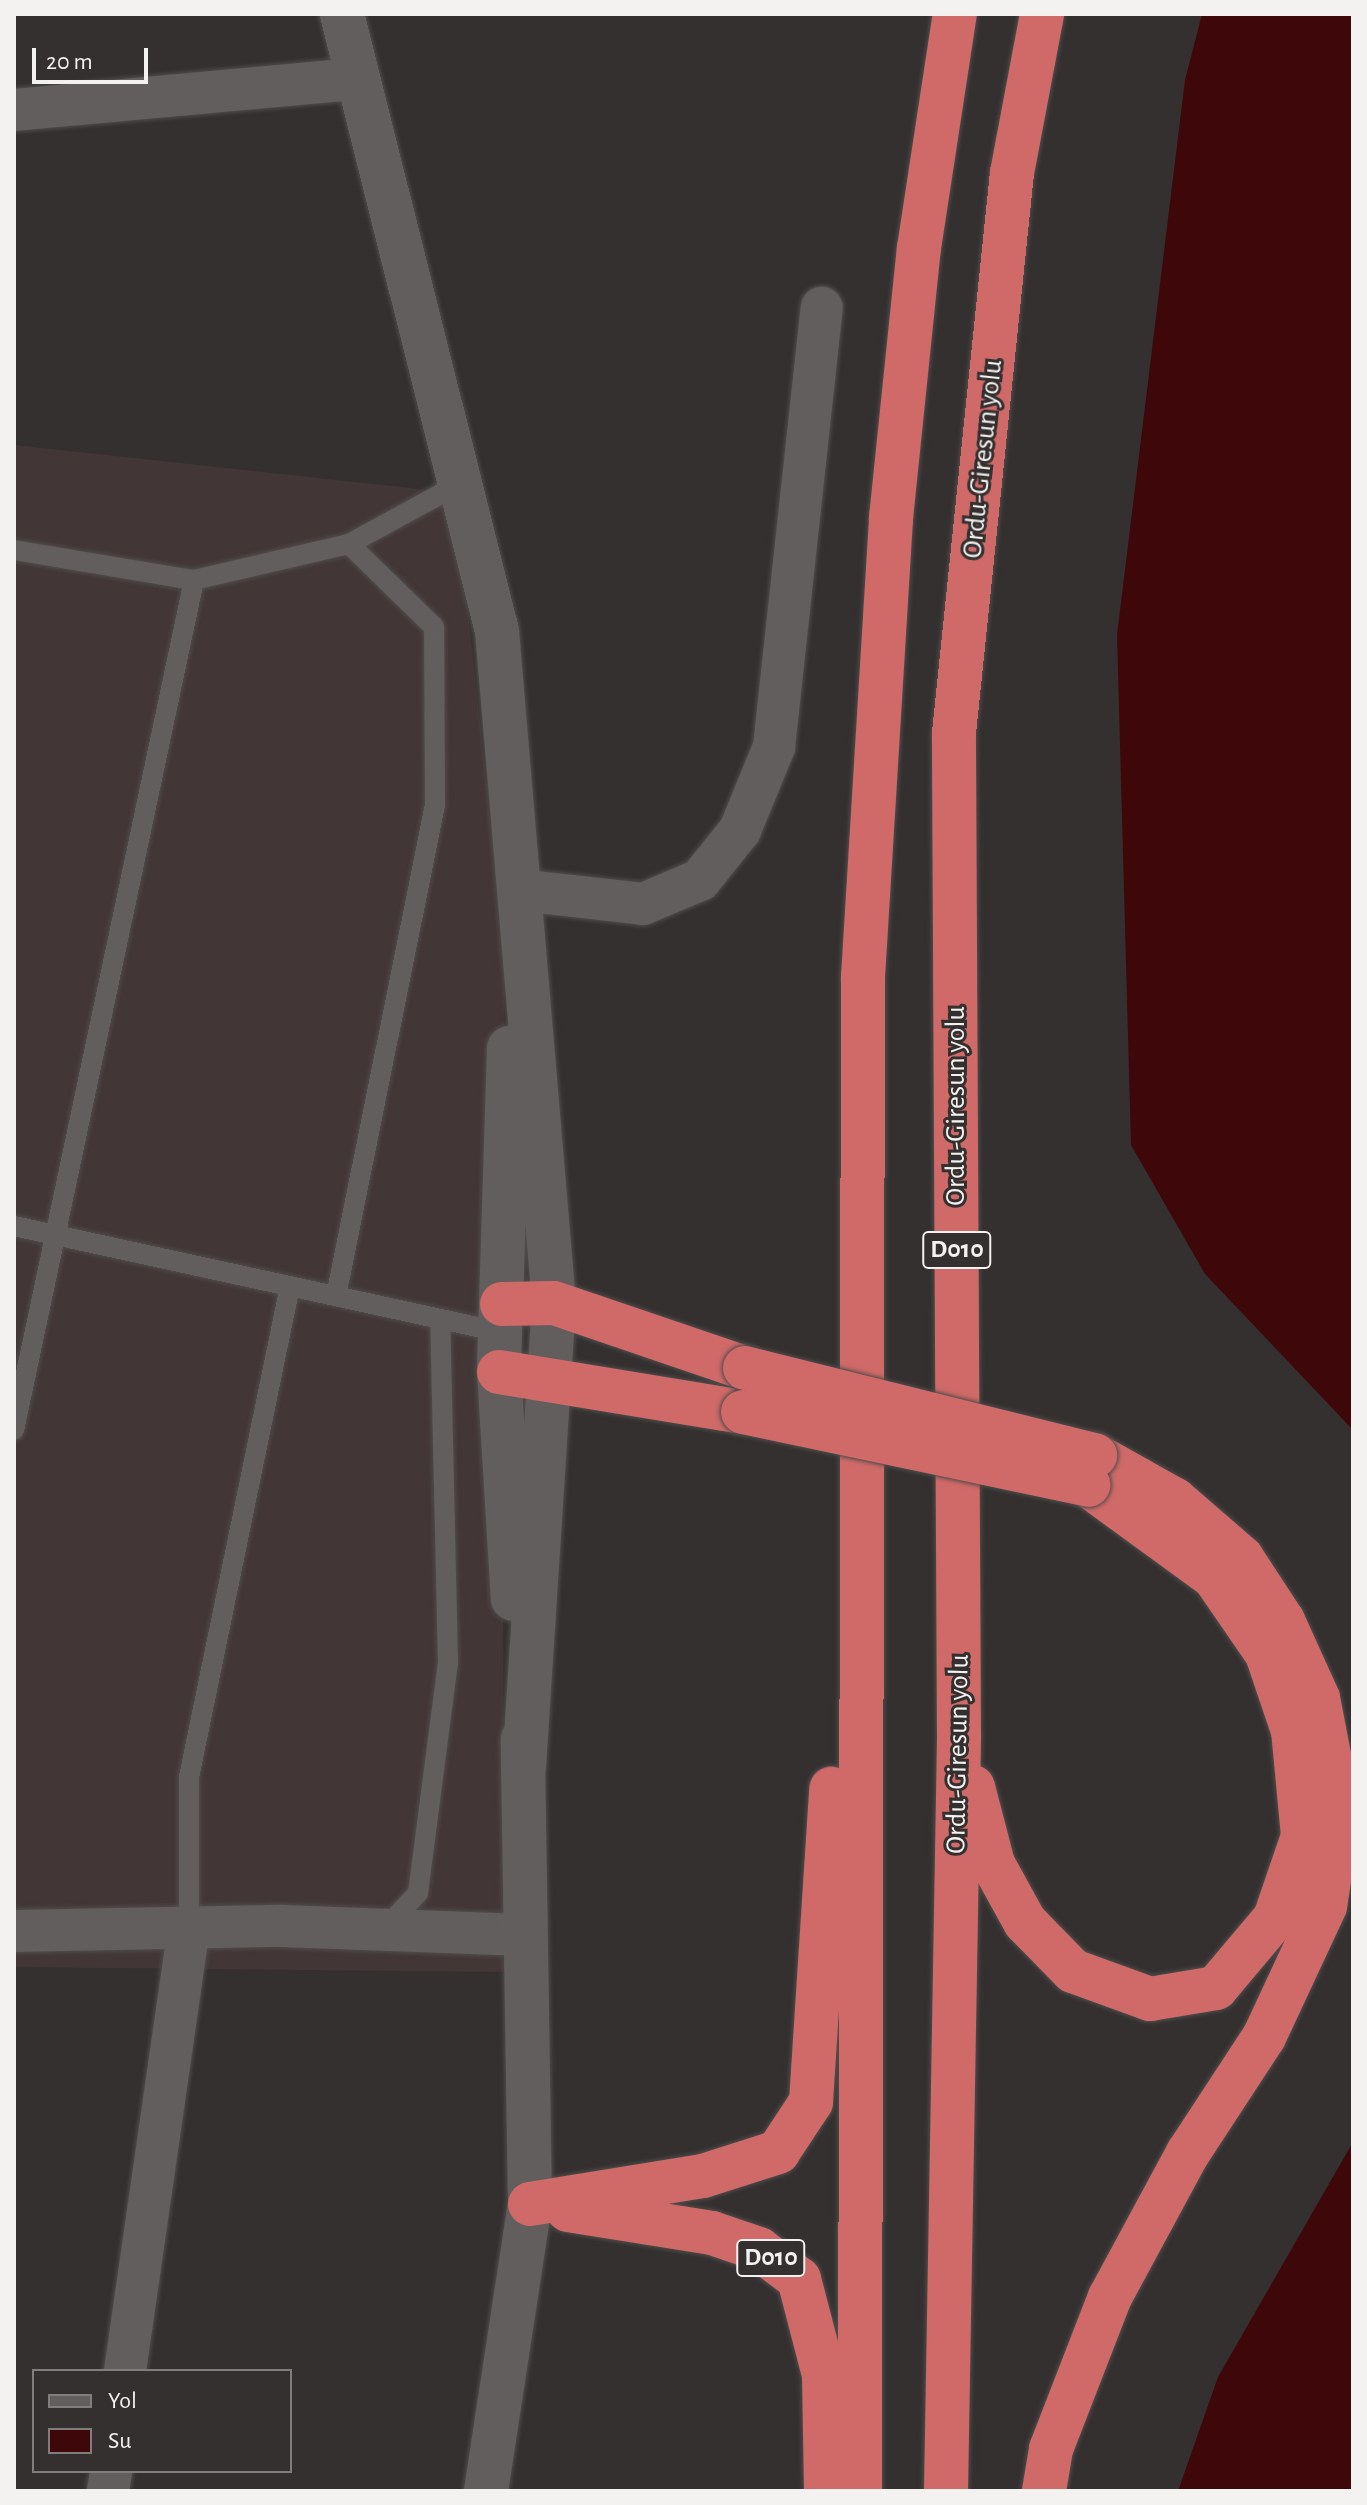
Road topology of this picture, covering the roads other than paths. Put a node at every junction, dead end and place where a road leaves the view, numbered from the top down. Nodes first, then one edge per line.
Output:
1 (342, 14) edge
2 (955, 14) edge
3 (1042, 14) edge
4 (357, 79) junction
5 (14, 110) edge
6 (822, 308) dead end
7 (459, 484) junction
8 (349, 544) junction
9 (14, 550) edge
10 (194, 580) junction
11 (519, 890) junction
12 (14, 1226) edge
13 (55, 1235) junction
14 (290, 1286) junction
15 (336, 1296) junction
16 (554, 1303) junction
17 (440, 1319) junction
18 (501, 1336) junction
19 (552, 1380) junction
20 (14, 1430) edge
21 (1092, 1470) junction
22 (860, 1560) junction
23 (959, 1737) junction
24 (524, 1766) junction
25 (189, 1927) junction
26 (14, 1931) edge
27 (382, 1931) junction
28 (526, 1935) junction
29 (530, 2204) junction
30 (125, 2369) edge
31 (486, 2491) edge
32 (826, 2491) edge
33 (860, 2491) edge
34 (946, 2491) edge
35 (1044, 2491) edge

1 - 4 main road
2 - 22 highway
3 - 23 highway, Ordu-Giresun yolu / D010
4 - 5 street
4 - 7 main road
6 - 11 street
7 - 8 lane
7 - 11 main road
8 - 10 lane
8 - 15 lane
9 - 10 lane
10 - 13 lane
11 - 16 main road
11 - 18 main road
12 - 13 lane
13 - 14 lane
13 - 20 lane
14 - 15 lane
14 - 25 lane
15 - 17 lane
16 - 18 highway
16 - 19 main road
16 - 21 highway, bridge
17 - 18 lane
17 - 27 lane
18 - 19 highway
18 - 24 main road
19 - 21 highway, bridge
19 - 24 main road
21 - 23 highway
21 - 35 highway
22 - 29 highway
22 - 33 highway
23 - 34 highway, Ordu-Giresun yolu / D010
24 - 28 main road
25 - 26 street
25 - 27 street
25 - 30 street
27 - 28 street
28 - 29 main road
29 - 31 main road
29 - 32 highway, D010

